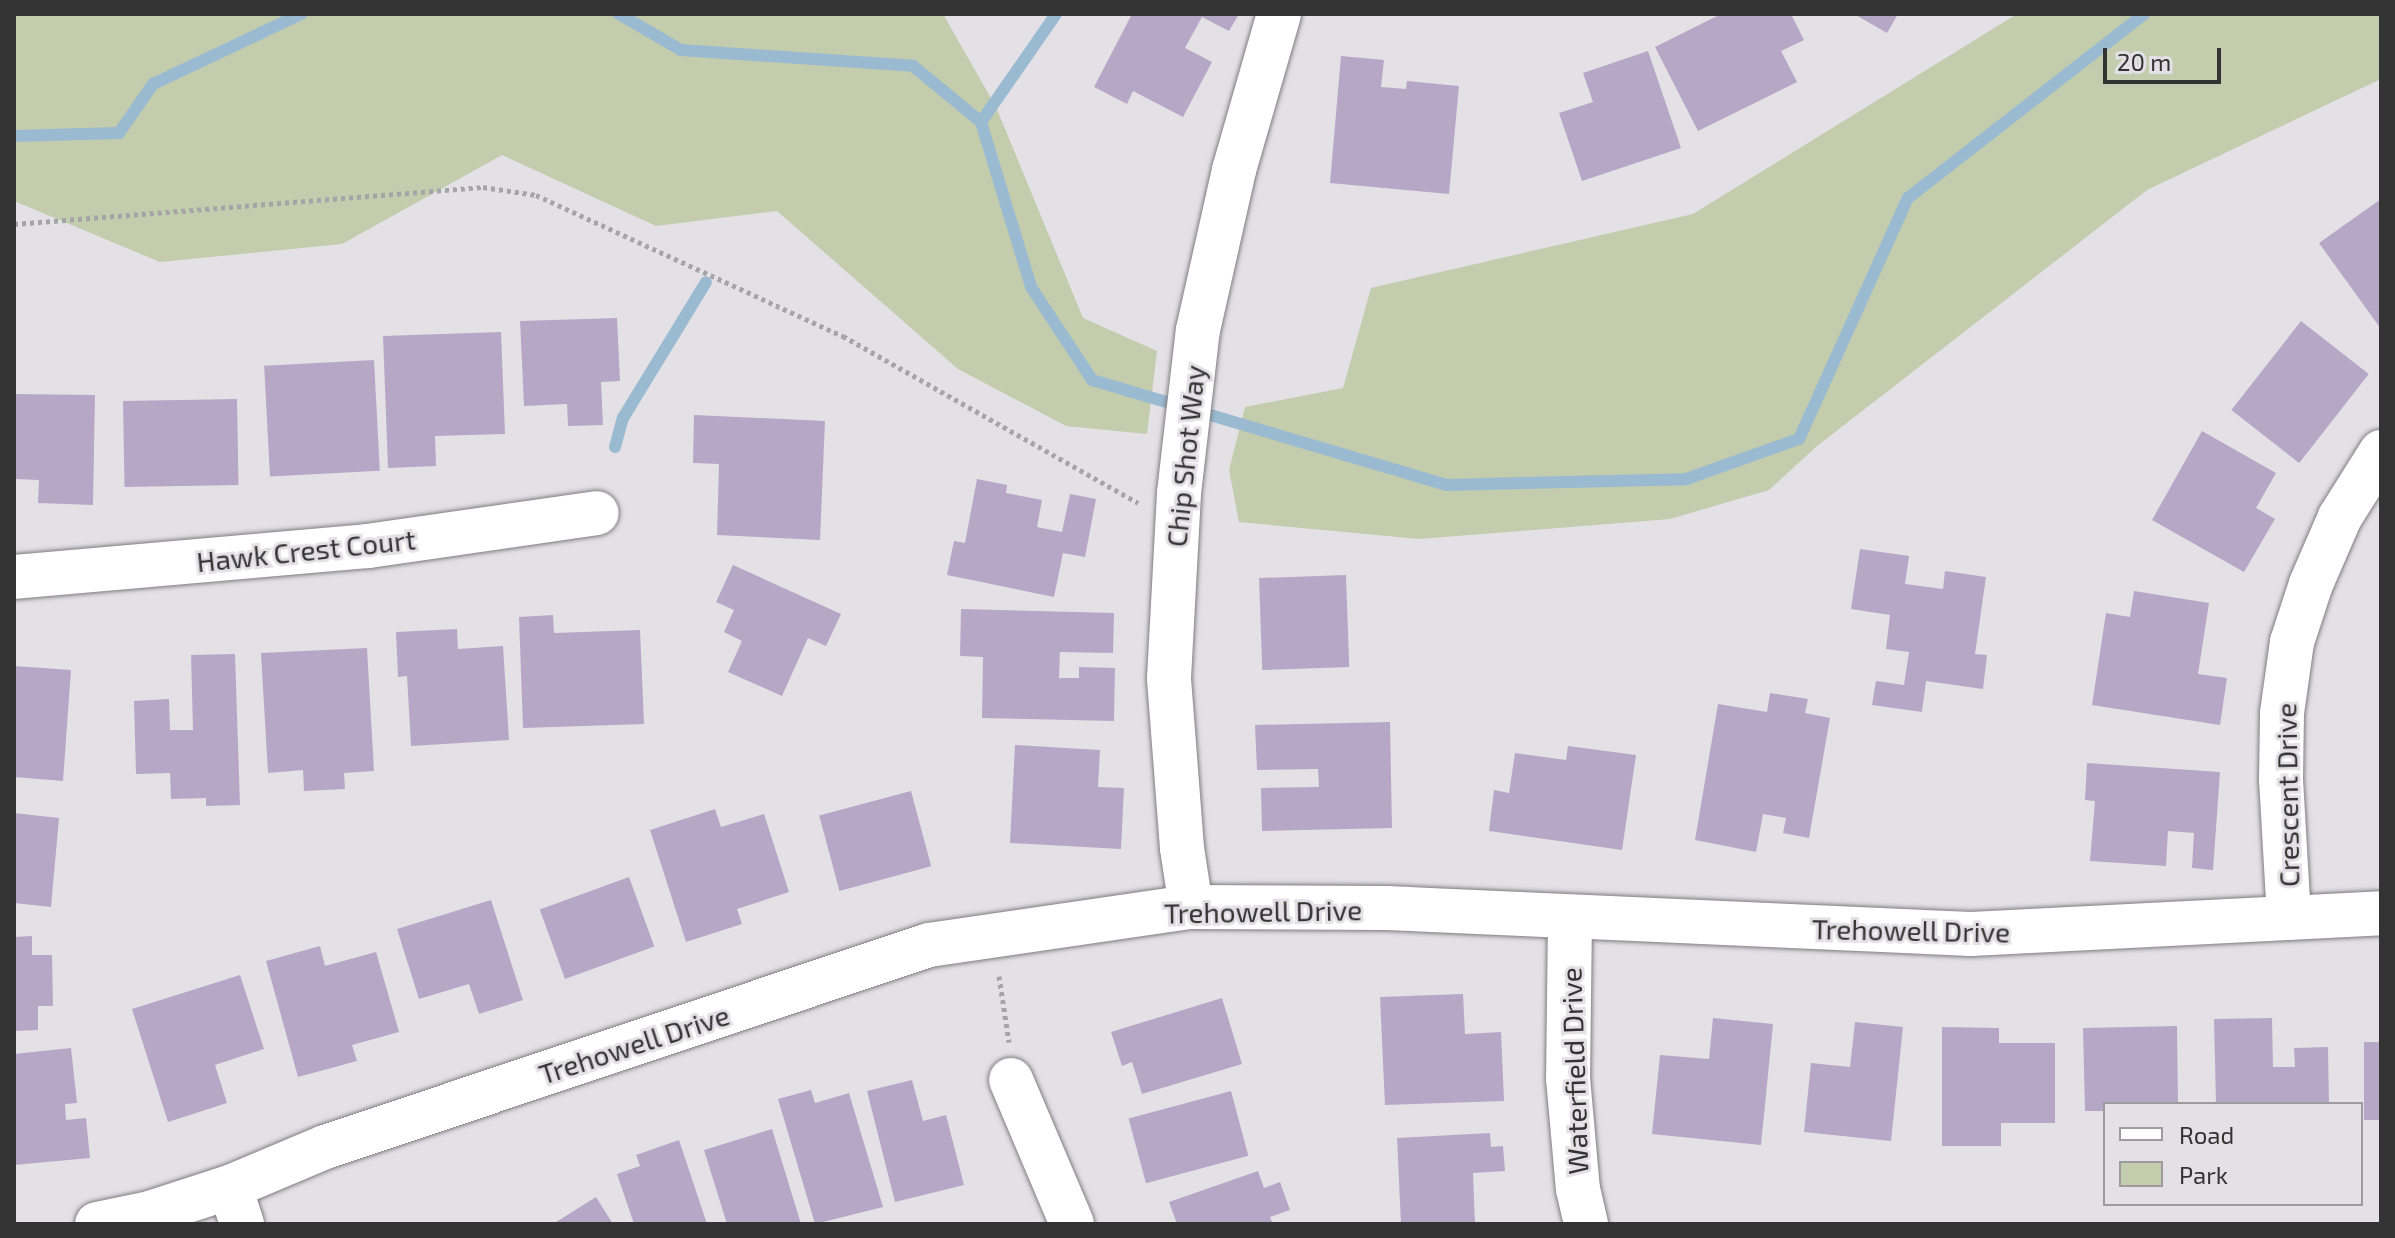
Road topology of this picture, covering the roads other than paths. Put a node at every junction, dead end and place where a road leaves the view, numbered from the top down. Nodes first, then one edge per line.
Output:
1 (1279, 14) edge
2 (2381, 452) edge
3 (597, 513) dead end
4 (14, 577) edge
5 (1191, 907) junction
6 (2381, 913) edge
7 (1570, 918) junction
8 (2289, 918) junction
9 (1011, 1080) road end
10 (236, 1205) edge
11 (1059, 1220) edge
12 (97, 1224) edge
13 (1586, 1224) edge

1 - 5 street, Chip Shot Way
2 - 8 street, Crescent Drive
3 - 4 street, Hawk Crest Court
5 - 7 street, Trehowell Drive
5 - 10 street, Trehowell Drive
6 - 8 street, Trehowell Drive
7 - 8 street, Trehowell Drive
7 - 13 street, Waterfield Drive
9 - 11 street
10 - 12 street, Trehowell Drive

